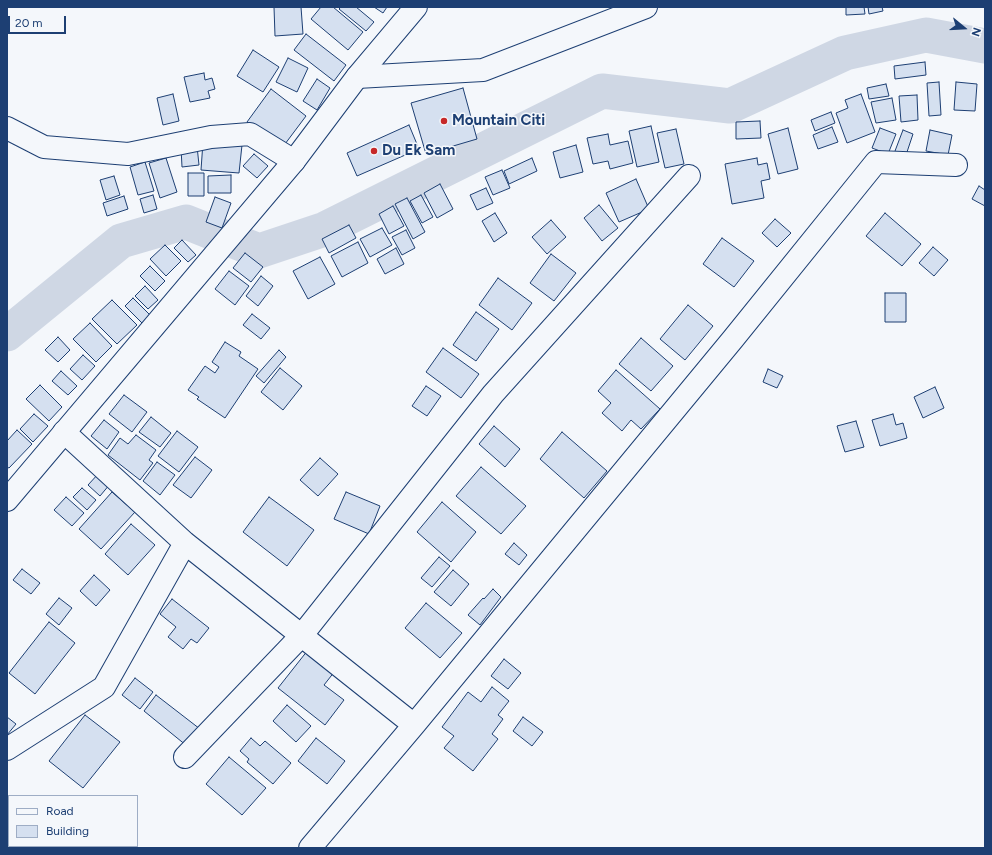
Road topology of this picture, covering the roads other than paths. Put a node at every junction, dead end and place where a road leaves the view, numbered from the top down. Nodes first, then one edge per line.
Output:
1 (416, 7) edge
2 (646, 7) edge
3 (357, 77) junction
4 (7, 128) edge
5 (294, 161) junction
6 (956, 165) dead end
7 (689, 176) dead end
8 (64, 432) junction
9 (7, 500) edge
10 (185, 543) junction
11 (302, 635) junction
12 (414, 725) junction
13 (7, 749) edge
14 (185, 757) dead end
15 (310, 848) edge

1 - 3 street
2 - 3 street
3 - 5 street
4 - 5 street
5 - 8 street
6 - 12 street
7 - 11 street
8 - 9 street
8 - 10 street
10 - 11 street
10 - 13 street
11 - 12 street
11 - 14 street
12 - 15 street

